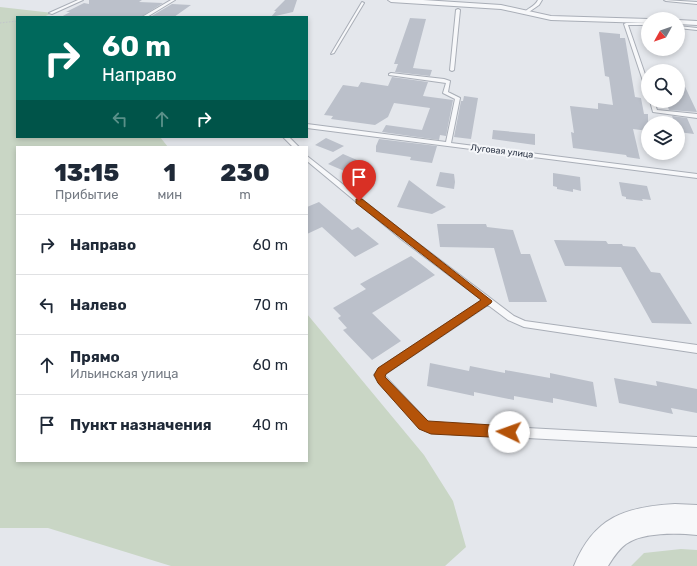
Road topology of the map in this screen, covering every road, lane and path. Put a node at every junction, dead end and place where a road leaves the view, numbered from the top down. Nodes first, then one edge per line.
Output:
1 (81, 0) edge
2 (173, 0) edge
3 (391, 0) edge
4 (540, 0) edge
5 (666, 0) edge
6 (362, 3) dead end
7 (697, 3) edge
8 (458, 10) dead end
9 (526, 12) junction
10 (51, 13) dead end
11 (146, 16) edge
12 (16, 20) edge
13 (641, 21) edge
14 (685, 22) edge
15 (0, 23) edge
16 (697, 23) edge
17 (641, 24) edge
18 (685, 27) edge
19 (697, 28) edge
20 (332, 54) dead end
21 (641, 69) edge
22 (452, 70) dead end
23 (391, 74) dead end
24 (654, 108) edge
25 (697, 116) edge
26 (308, 126) edge
27 (287, 138) edge
28 (448, 144) junction
29 (295, 146) edge
30 (308, 159) edge
31 (697, 176) edge
32 (487, 301) junction
33 (697, 349) edge
34 (697, 442) edge
35 (697, 520) edge
36 (594, 563) edge

1 - 10 lane
2 - 11 lane
3 - 9 street
4 - 9 lane
5 - 7 lane
6 - 20 lane
8 - 22 lane
9 - 13 street
12 - 15 path
14 - 16 street
17 - 21 lane
18 - 19 lane
23 - 28 lane
24 - 25 lane
26 - 28 lane, Луговая улица
27 - 29 lane
28 - 31 lane, Луговая улица
30 - 32 lane
32 - 33 lane
32 - 34 lane
35 - 36 street

